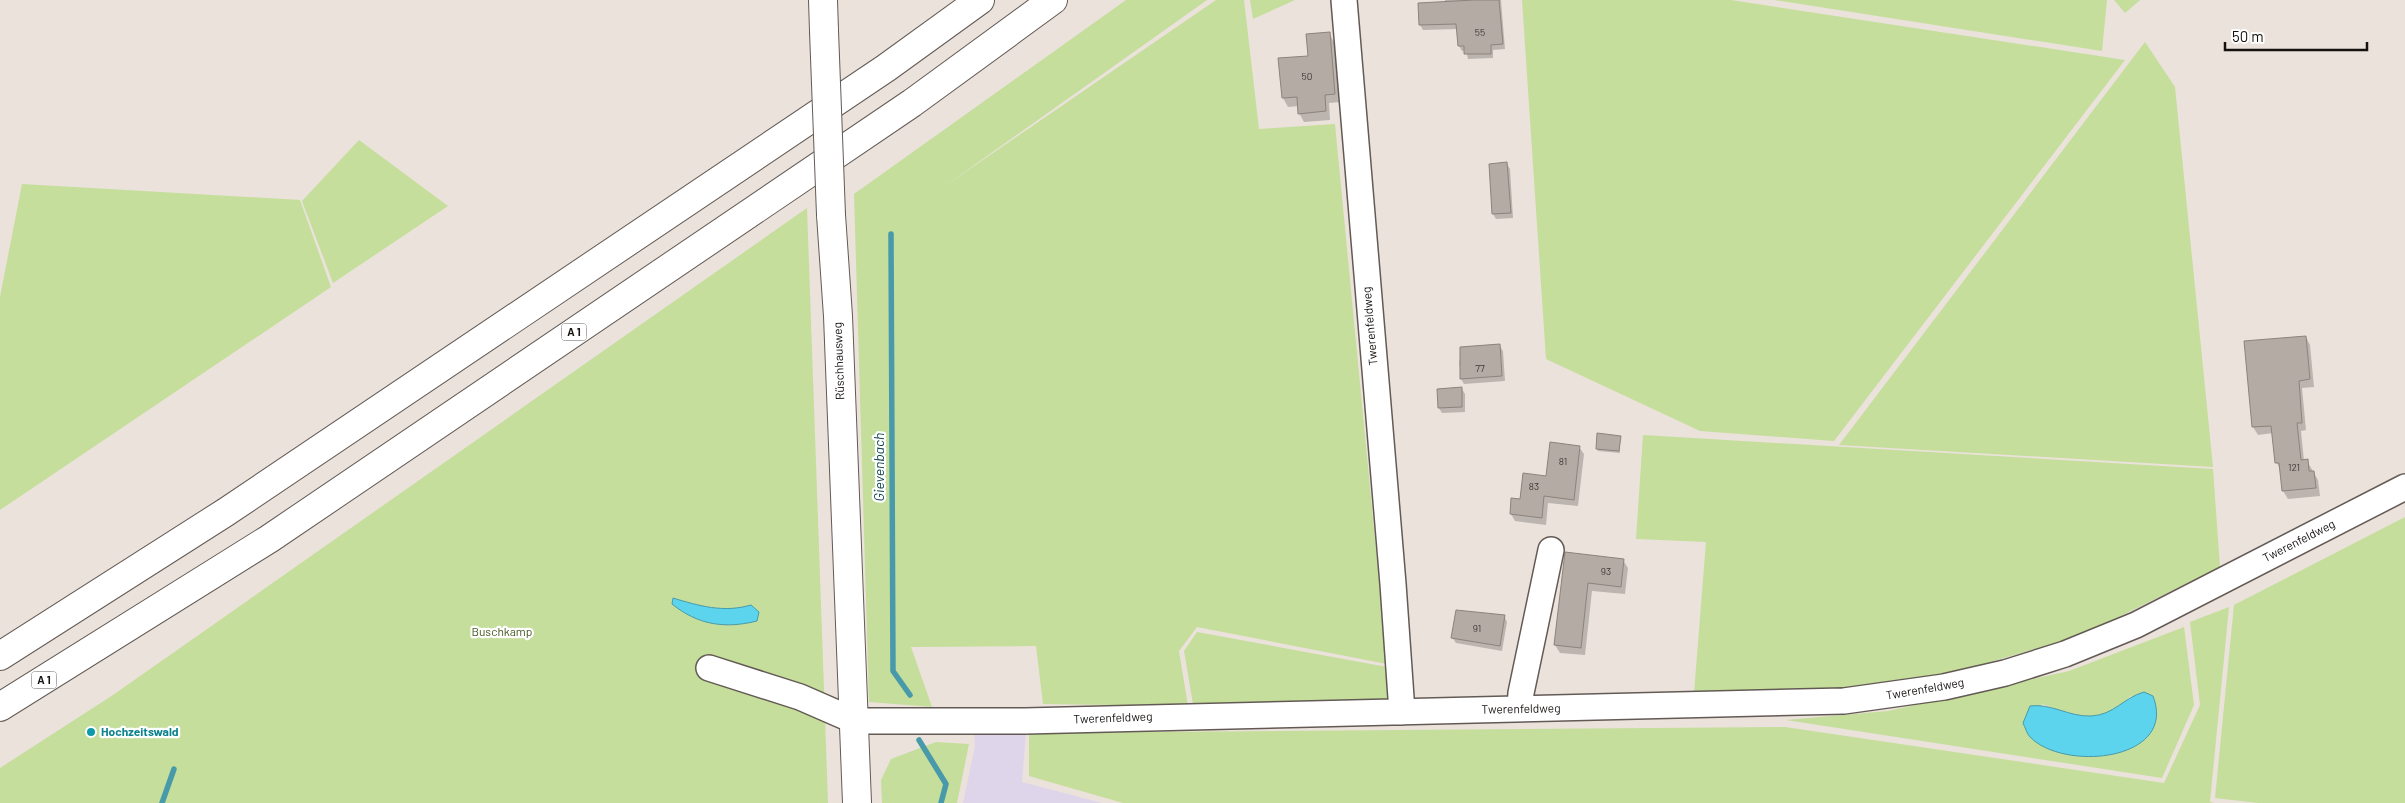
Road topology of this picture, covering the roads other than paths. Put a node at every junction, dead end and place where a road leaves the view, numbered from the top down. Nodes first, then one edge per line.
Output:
1 (823, 0) edge
2 (980, 0) edge
3 (1053, 0) edge
4 (1344, 0) edge
5 (2405, 487) edge
6 (1551, 550) dead end
7 (0, 656) edge
8 (709, 668) dead end
9 (0, 707) edge
10 (1520, 708) junction
11 (1402, 712) junction
12 (855, 722) junction
13 (857, 803) edge

1 - 12 main road, Rüschhausweg, bridge
2 - 7 main road
3 - 9 main road, A 1
4 - 11 street, Twerenfeldweg
5 - 10 street, Twerenfeldweg
6 - 10 street
8 - 12 street
10 - 11 street, Twerenfeldweg
11 - 12 street, Twerenfeldweg
12 - 13 main road, Rüschhausweg

